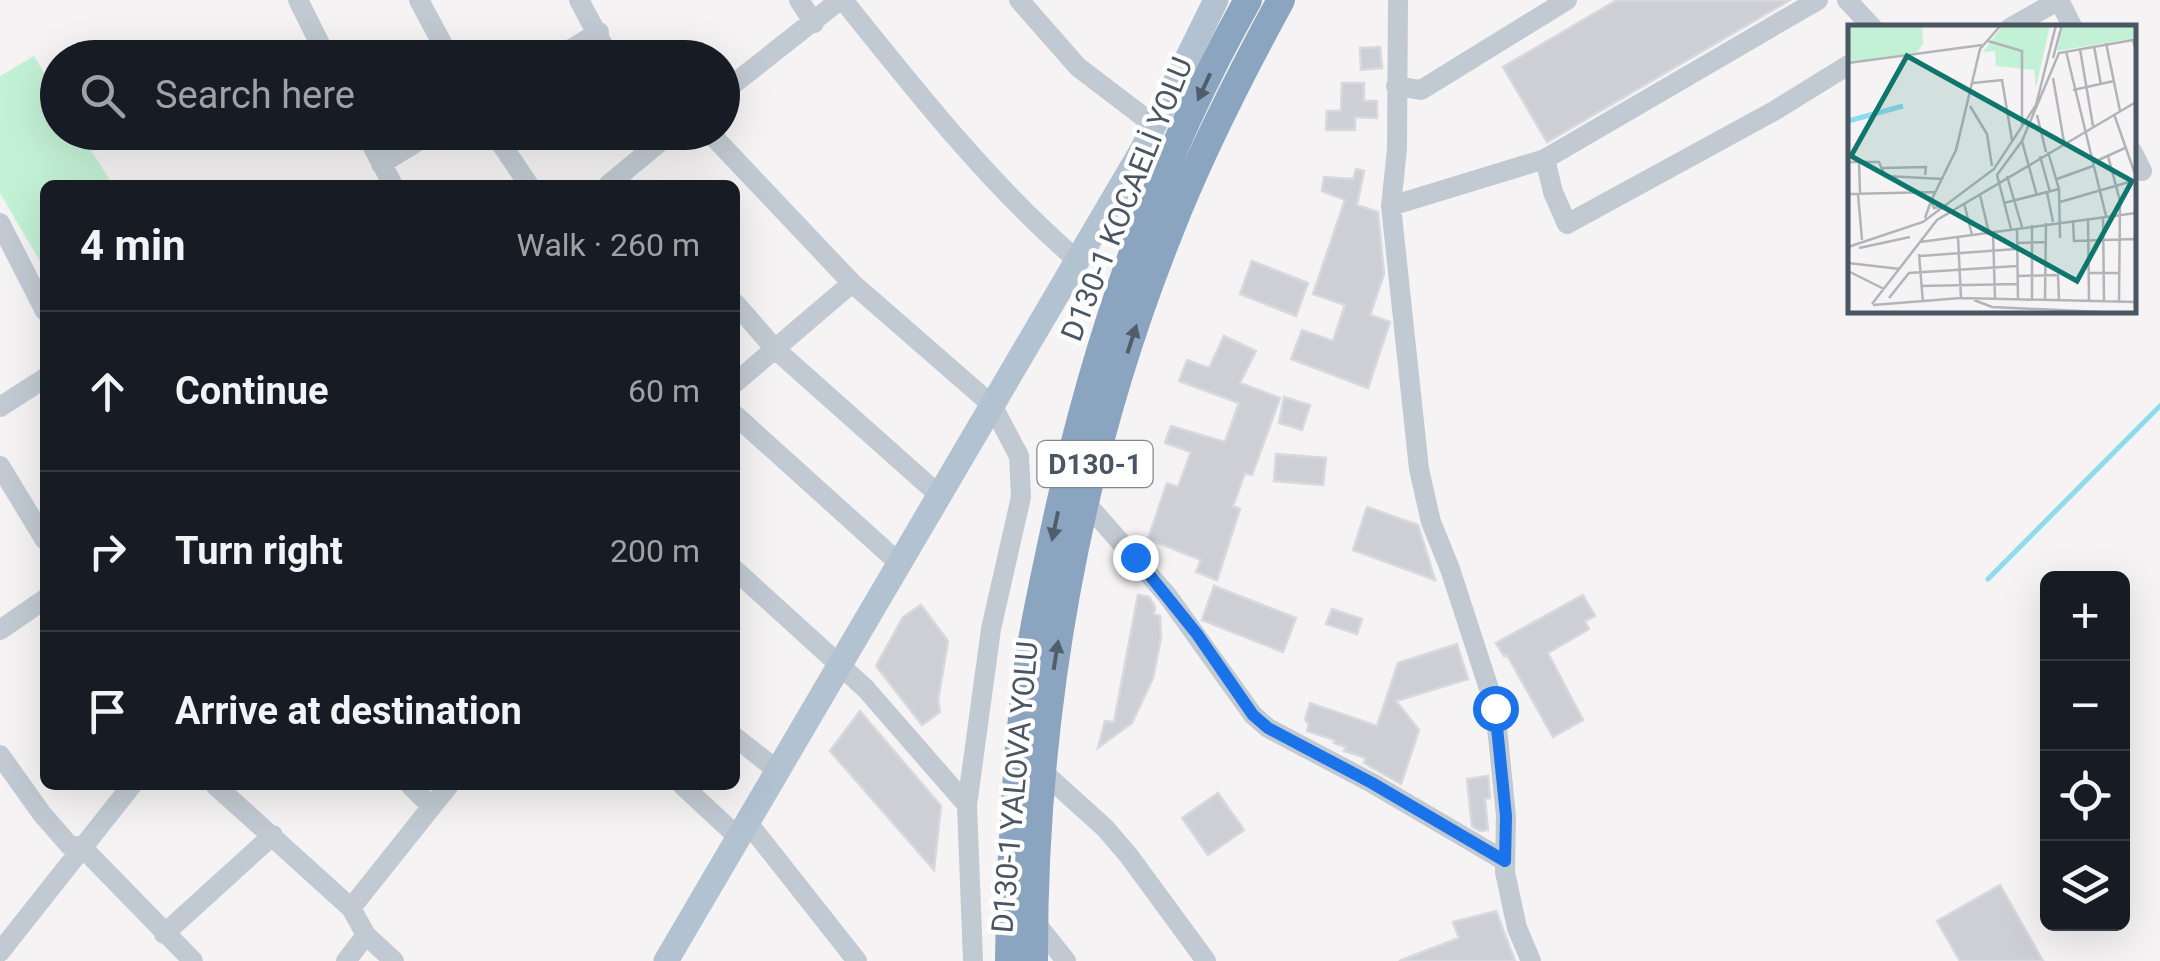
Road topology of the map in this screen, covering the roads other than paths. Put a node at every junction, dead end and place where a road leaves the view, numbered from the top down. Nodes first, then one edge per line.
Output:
1 (298, 0) edge
2 (419, 0) edge
3 (579, 0) edge
4 (799, 0) edge
5 (842, 0) edge
6 (1019, 0) edge
7 (1216, 0) edge
8 (1248, 0) edge
9 (1398, 0) edge
10 (1567, 0) edge
11 (1818, 0) edge
12 (1847, 0) edge
13 (2059, 0) edge
14 (1279, 6) edge
15 (814, 23) junction
16 (1870, 25) edge
17 (2015, 25) edge
18 (2072, 25) edge
19 (599, 32) junction
20 (318, 40) edge
21 (440, 40) edge
22 (586, 40) edge
23 (602, 40) edge
24 (1848, 65) edge
25 (740, 80) edge
26 (1396, 86) junction
27 (1154, 125) junction
28 (374, 150) edge
29 (404, 150) edge
30 (505, 150) edge
31 (640, 150) edge
32 (726, 150) edge
33 (2135, 157) edge
34 (1546, 160) junction
35 (381, 164) junction
36 (2142, 171) dead end
37 (390, 180) edge
38 (525, 180) edge
39 (621, 180) edge
40 (1391, 206) junction
41 (0, 223) edge
42 (1077, 260) junction
43 (852, 283) junction
44 (40, 301) edge
45 (740, 309) edge
46 (775, 349) junction
47 (740, 379) edge
48 (40, 381) edge
49 (992, 405) junction
50 (0, 407) edge
51 (740, 420) edge
52 (0, 466) edge
53 (939, 496) junction
54 (1086, 503) junction
55 (40, 532) edge
56 (899, 563) junction
57 (740, 575) edge
58 (40, 602) edge
59 (0, 630) edge
60 (839, 666) junction
61 (740, 741) edge
62 (0, 755) edge
63 (778, 770) junction
64 (1044, 772) junction
65 (128, 790) edge
66 (221, 790) edge
67 (415, 790) edge
68 (444, 790) edge
69 (689, 790) edge
70 (430, 805) junction
71 (967, 805) junction
72 (744, 830) junction
73 (273, 835) junction
74 (81, 846) junction
75 (1505, 861) junction
76 (350, 908) junction
77 (1035, 922) junction
78 (164, 934) junction
79 (366, 935) junction
80 (0, 952) edge
81 (193, 961) edge
82 (346, 961) edge
83 (394, 961) edge
84 (666, 961) edge
85 (858, 961) edge
86 (973, 961) edge
87 (1008, 961) edge
88 (1034, 961) edge
89 (1066, 961) edge
90 (1206, 961) edge
91 (1532, 961) edge

1 - 20 street
2 - 21 street
3 - 19 street
4 - 15 street
5 - 15 street
5 - 42 street
6 - 27 street
7 - 27 main road
8 -> 87 highway, D130-1 KOCAELİ YOLU / D130-1
9 - 26 street
10 - 26 street
11 - 34 street
12 - 16 street
13 - 17 street
13 - 18 street
54 -> 14 highway, D130-1 YALOVA YOLU / D130-1
15 - 25 street
19 - 22 street
19 - 23 street
24 - 34 street
26 - 40 street
27 - 42 main road
28 - 35 street
29 - 35 street
30 - 38 street
31 - 39 street
32 - 43 street
33 - 36 street
34 - 40 street
35 - 37 street
40 - 75 street
41 - 44 street
42 - 49 main road
43 - 46 street
43 - 49 street
45 - 46 street
46 - 47 street
46 - 53 street
48 - 50 street
49 - 53 main road
49 - 71 street
51 - 56 street
52 - 55 street
53 - 56 main road
64 -> 54 highway, D130-1 YALOVA YOLU / D130-1
54 - 75 street
56 - 60 main road
57 - 60 street
58 - 59 street
60 - 63 main road
60 - 71 street
61 - 63 street
62 - 74 street
63 - 72 main road
64 - 77 highway, D130-1 YALOVA YOLU / D130-1
64 - 90 street
65 - 74 street
66 - 73 street
67 - 70 street
68 - 70 street
69 - 72 street
70 - 76 street
71 - 86 street
72 - 84 main road
72 - 85 street
73 - 76 street
73 - 78 street
74 - 78 street
74 - 80 street
75 - 91 street
76 - 79 street
77 - 88 highway, D130-1 YALOVA YOLU / D130-1
77 - 89 street
78 - 81 street
79 - 82 street
79 - 83 street

